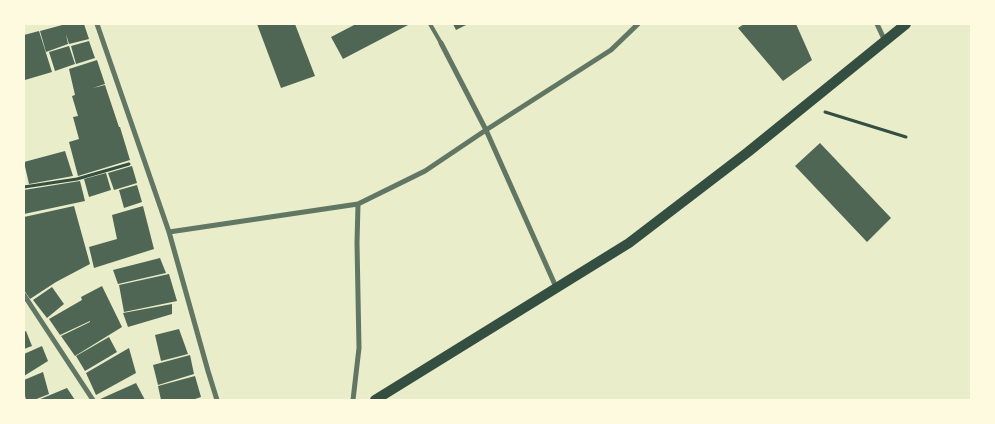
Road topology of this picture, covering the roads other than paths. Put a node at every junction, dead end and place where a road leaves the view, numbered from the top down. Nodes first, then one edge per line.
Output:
1 (97, 24) edge
2 (430, 24) edge
3 (638, 24) edge
4 (877, 24) edge
5 (906, 24) edge
6 (885, 41) junction
7 (441, 43) joint
8 (486, 130) junction
9 (358, 204) junction
10 (169, 232) junction
11 (556, 287) junction
12 (24, 295) edge
13 (93, 400) edge
14 (217, 400) edge
15 (353, 400) edge
16 (374, 400) edge

1 - 10 street
2 - 7 lane
3 - 8 street
4 - 6 street
5 - 6 main road
6 - 11 main road
7 - 8 street
8 - 9 street
8 - 11 street
9 - 10 street
9 - 15 street
10 - 14 street
11 - 16 main road
12 - 13 street

